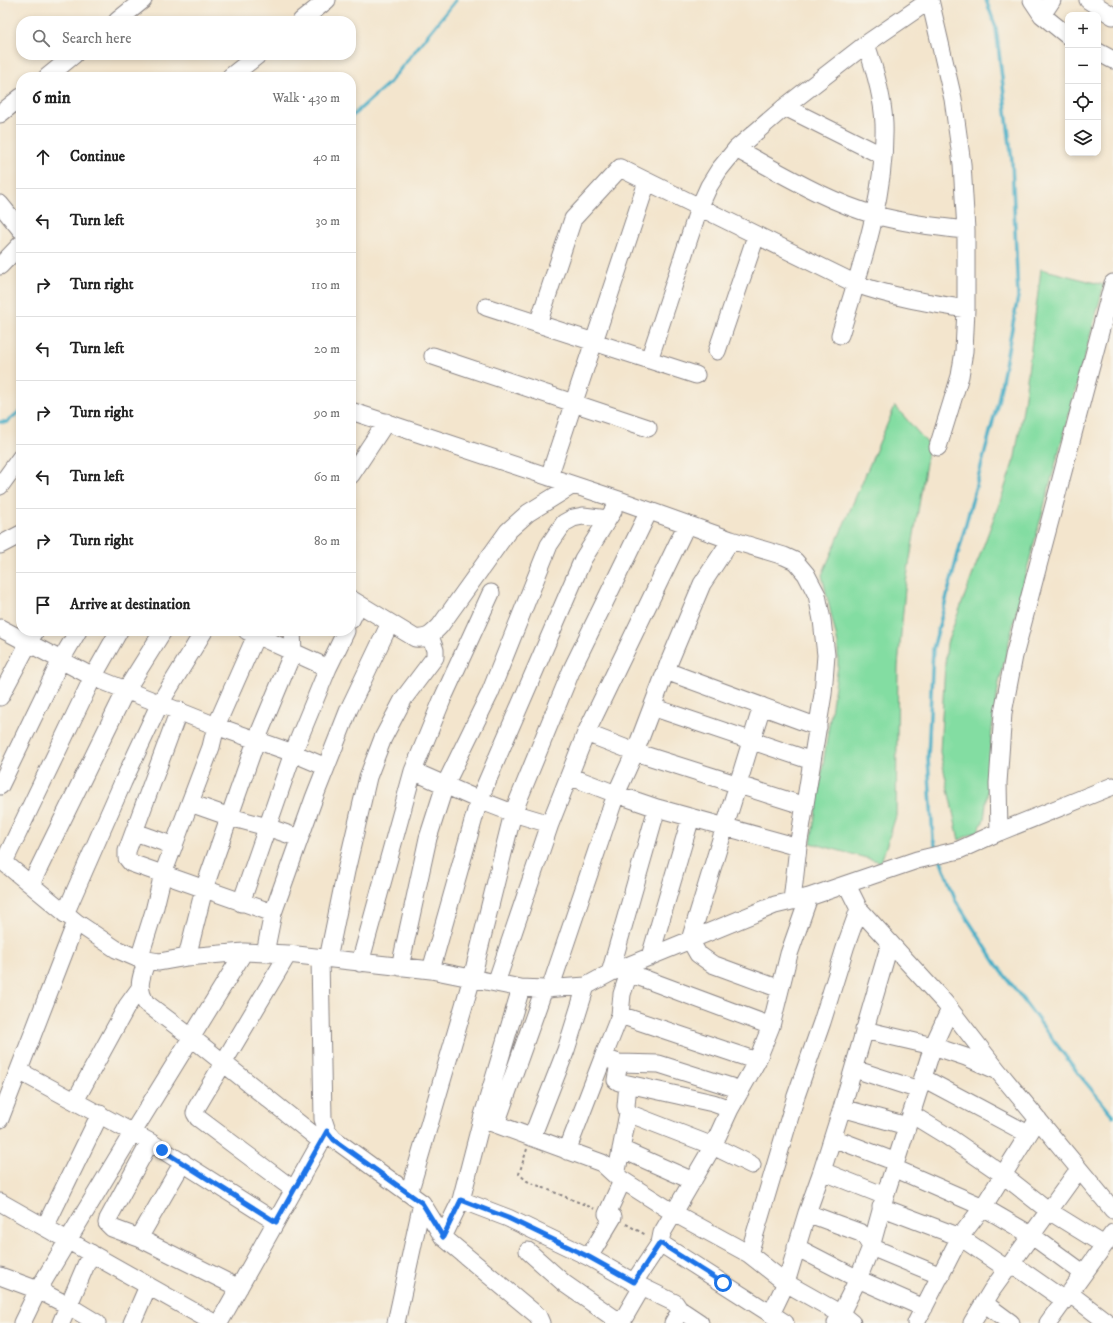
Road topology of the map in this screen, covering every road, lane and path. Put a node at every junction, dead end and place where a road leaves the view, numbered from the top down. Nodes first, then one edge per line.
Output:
1 (143, 0) edge
2 (327, 0) edge
3 (1032, 0) edge
4 (1052, 0) edge
5 (1088, 0) edge
6 (1042, 15) junction
7 (123, 16) edge
8 (306, 16) edge
9 (1113, 16) edge
10 (1065, 34) edge
11 (866, 44) junction
12 (1101, 54) edge
13 (68, 60) edge
14 (252, 60) edge
15 (1113, 60) edge
16 (52, 72) edge
17 (236, 72) edge
18 (16, 101) edge
19 (785, 107) junction
20 (0, 114) edge
21 (736, 149) junction
22 (883, 156) junction
23 (647, 182) junction
24 (0, 204) edge
25 (699, 208) junction
26 (874, 214) junction
27 (16, 224) edge
28 (966, 230) junction
29 (756, 236) junction
30 (16, 249) edge
31 (0, 266) edge
32 (1113, 283) edge
33 (856, 284) junction
34 (486, 307) dead end
35 (966, 309) junction
36 (538, 324) junction
37 (1107, 333) edge
38 (840, 335) dead end
39 (593, 342) junction
40 (717, 351) dead end
41 (433, 356) dead end
42 (649, 360) junction
43 (696, 375) dead end
44 (573, 403) junction
45 (356, 412) edge
46 (386, 422) junction
47 (648, 428) dead end
48 (938, 446) dead end
49 (16, 464) edge
50 (356, 467) edge
51 (549, 477) junction
52 (573, 485) junction
53 (0, 486) edge
54 (619, 500) junction
55 (649, 511) junction
56 (608, 519) junction
57 (687, 524) junction
58 (16, 537) edge
59 (731, 540) junction
60 (0, 545) edge
61 (491, 593) dead end
62 (356, 602) edge
63 (390, 623) junction
64 (0, 628) edge
65 (16, 633) edge
66 (75, 636) edge
67 (116, 636) edge
68 (160, 636) edge
69 (201, 636) edge
70 (252, 636) edge
71 (259, 636) edge
72 (292, 636) edge
73 (344, 636) edge
74 (430, 636) junction
75 (31, 637) edge
76 (292, 652) junction
77 (61, 660) junction
78 (328, 668) junction
79 (666, 671) junction
80 (93, 677) junction
81 (126, 690) junction
82 (0, 697) edge
83 (160, 703) junction
84 (762, 706) junction
85 (652, 707) junction
86 (179, 710) junction
87 (216, 726) junction
88 (818, 727) junction
89 (586, 733) junction
90 (256, 741) junction
91 (752, 741) junction
92 (635, 752) junction
93 (293, 753) junction
94 (812, 761) junction
95 (326, 767) junction
96 (413, 771) junction
97 (569, 776) junction
98 (738, 784) junction
99 (445, 785) junction
100 (0, 786) edge
101 (1113, 786) edge
102 (616, 794) junction
103 (479, 800) junction
104 (190, 803) junction
105 (805, 806) junction
106 (657, 808) junction
107 (513, 813) junction
108 (230, 817) junction
109 (691, 817) junction
110 (550, 824) junction
111 (267, 827) junction
112 (725, 827) junction
113 (135, 832) junction
114 (999, 832) junction
115 (299, 838) junction
116 (174, 846) junction
117 (798, 847) junction
118 (2, 861) edge
119 (163, 874) junction
120 (31, 884) junction
121 (847, 885) junction
122 (204, 889) junction
123 (809, 897) junction
124 (792, 901) junction
125 (241, 903) junction
126 (860, 909) junction
127 (273, 914) junction
128 (70, 918) junction
129 (690, 940) junction
130 (890, 943) junction
131 (244, 952) junction
132 (265, 953) junction
133 (288, 954) junction
134 (650, 957) junction
135 (188, 958) junction
136 (324, 959) junction
137 (143, 960) junction
138 (360, 963) junction
139 (400, 967) junction
140 (431, 970) junction
141 (621, 971) junction
142 (472, 978) junction
143 (496, 983) junction
144 (586, 986) junction
145 (140, 988) junction
146 (521, 988) junction
147 (547, 989) junction
148 (780, 989) junction
149 (950, 1009) junction
150 (620, 1015) junction
151 (771, 1026) junction
152 (864, 1030) junction
153 (191, 1037) junction
154 (932, 1046) junction
155 (612, 1059) junction
156 (757, 1060) junction
157 (223, 1064) junction
158 (854, 1069) junction
159 (19, 1071) junction
160 (998, 1071) junction
161 (628, 1084) junction
162 (921, 1084) junction
163 (741, 1090) junction
164 (75, 1101) junction
165 (842, 1108) junction
166 (730, 1109) junction
167 (628, 1113) junction
168 (100, 1114) junction
169 (0, 1119) edge
170 (1038, 1119) junction
171 (909, 1120) junction
172 (489, 1122) junction
173 (133, 1132) junction
174 (1028, 1134) junction
175 (324, 1136) junction
176 (532, 1137) junction
177 (833, 1138) junction
178 (150, 1142) junction
179 (713, 1146) junction
180 (621, 1149) junction
181 (567, 1151) junction
182 (183, 1162) junction
183 (752, 1165) dead end
184 (895, 1165) junction
185 (1079, 1169) junction
186 (822, 1171) junction
187 (1002, 1174) junction
188 (619, 1179) junction
189 (693, 1181) junction
190 (294, 1190) junction
191 (408, 1192) junction
192 (461, 1200) junction
193 (883, 1201) junction
194 (0, 1202) edge
195 (422, 1203) junction
196 (982, 1207) junction
197 (1113, 1210) edge
198 (1049, 1211) junction
199 (674, 1213) junction
200 (807, 1213) junction
201 (610, 1215) junction
202 (276, 1222) junction
203 (45, 1227) junction
204 (1031, 1235) junction
205 (443, 1237) junction
206 (960, 1237) junction
207 (139, 1238) junction
208 (1108, 1239) edge
209 (69, 1241) junction
210 (660, 1243) junction
211 (796, 1247) junction
212 (871, 1247) junction
213 (528, 1250) dead end
214 (90, 1253) junction
215 (749, 1254) junction
216 (589, 1257) junction
217 (1009, 1266) junction
218 (1083, 1273) junction
219 (0, 1276) edge
220 (941, 1276) junction
221 (858, 1279) junction
222 (786, 1283) junction
223 (638, 1285) junction
224 (148, 1286) junction
225 (239, 1288) junction
226 (38, 1290) junction
227 (1066, 1296) junction
228 (984, 1302) junction
229 (69, 1306) junction
230 (924, 1308) junction
231 (770, 1314) junction
232 (676, 1316) edge
233 (843, 1320) edge
234 (22, 1323) edge
235 (61, 1323) edge
236 (97, 1323) edge
237 (132, 1323) edge
238 (214, 1323) edge
239 (219, 1323) edge
240 (396, 1323) edge
241 (541, 1323) edge
242 (621, 1323) edge
243 (700, 1323) edge
244 (785, 1323) edge
245 (916, 1323) edge
246 (972, 1323) edge
247 (1011, 1323) edge
248 (1049, 1323) edge
249 (1108, 1323) edge

1 - 7 street
2 - 8 street
3 - 6 street
4 - 6 street
5 - 9 street
6 - 10 street
11 - 19 street
11 - 22 street
11 - 28 street
12 - 15 street
13 - 16 street
14 - 17 street
18 - 20 street
19 - 21 street
19 - 22 street
21 - 25 street
21 - 26 street
22 - 26 street
23 - 25 street
23 - 36 street
23 - 39 street
24 - 27 street
25 - 29 street
25 - 42 street
26 - 28 street
26 - 33 street
28 - 35 street
29 - 33 street
29 - 40 street
30 - 31 street
32 - 37 street
33 - 35 street
33 - 38 street
34 - 36 street
35 - 48 street
36 - 39 street
37 - 114 street
39 - 42 street
39 - 44 street
41 - 44 street
42 - 43 street
44 - 47 street
44 - 51 street
45 - 46 street
46 - 50 street
46 - 51 street
49 - 53 street
51 - 52 street
52 - 54 street
52 - 74 street
54 - 55 street
54 - 56 street
55 - 57 street
55 - 107 street
56 - 99 street
56 - 103 street
57 - 59 street
57 - 89 street
58 - 60 street
59 - 79 street
59 - 88 street
61 - 96 street
62 - 63 street
63 - 74 street
63 - 95 street
64 - 65 street
66 - 77 street
67 - 80 street
68 - 81 street
69 - 83 street
70 - 87 street
71 - 76 street
72 - 76 street
73 - 78 street
74 - 136 street
75 - 77 street
75 - 82 street
76 - 78 street
76 - 90 street
77 - 80 street
77 - 100 street
78 - 93 street
79 - 84 street
79 - 85 street
80 - 81 street
80 - 118 street
81 - 83 street
81 - 120 street
83 - 86 street
83 - 128 street
84 - 88 street
84 - 91 street
85 - 91 street
85 - 92 street
86 - 87 street
86 - 113 street
87 - 90 street
87 - 104 street
88 - 94 street
89 - 92 street
89 - 97 street
90 - 93 street
90 - 108 street
91 - 94 street
91 - 98 street
92 - 98 street
92 - 102 street
93 - 95 street
93 - 111 street
94 - 105 street
95 - 115 street
96 - 99 street
96 - 138 street
97 - 102 street
97 - 110 street
98 - 105 street
98 - 112 street
99 - 103 street
99 - 139 street
101 - 114 street
102 - 106 street
102 - 147 street
103 - 107 street
103 - 140 street
104 - 108 street
104 - 116 street
105 - 117 street
106 - 109 street
106 - 141 street
107 - 110 street
107 - 142 street
108 - 111 street
108 - 122 street
109 - 112 street
109 - 134 street
110 - 143 street
111 - 115 street
111 - 125 street
112 - 117 street
112 - 129 street
113 - 116 street
113 - 119 street
114 - 121 street
115 - 127 street
116 - 119 street
117 - 124 street
118 - 120 street
119 - 122 street
119 - 137 street
120 - 128 street
121 - 123 street
121 - 126 street
122 - 125 street
122 - 135 street
123 - 124 street
123 - 148 street
124 - 129 street
125 - 127 street
126 - 130 street
126 - 215 street
127 - 132 street
128 - 137 street
128 - 159 street
129 - 134 street
129 - 148 street
130 - 149 street
130 - 152 street
131 - 132 street
131 - 135 street
131 - 153 street
132 - 133 street
133 - 136 street
133 - 157 street
134 - 141 street
135 - 137 street
136 - 138 street
136 - 175 street
137 - 145 street
138 - 139 street
139 - 140 street
140 - 142 street
141 - 144 street
141 - 150 street
141 - 151 street
142 - 143 street
142 - 191 street
143 - 146 street
144 - 147 street
144 - 176 street
145 - 153 street
145 - 164 street
146 - 147 street
146 - 172 street
147 - 172 street
148 - 151 street
149 - 154 street
149 - 160 street
150 - 155 street
150 - 156 street
151 - 156 street
152 - 154 street
152 - 158 street
153 - 157 street
153 - 173 street
154 - 160 street
154 - 162 street
155 - 161 street
155 - 163 street
155 - 181 street
156 - 163 street
157 - 175 street
157 - 190 street
158 - 162 street
158 - 165 street
159 - 164 street
159 - 169 street
160 - 170 street
161 - 166 street
161 - 167 street
162 - 171 street
162 - 174 street
163 - 166 street
164 - 168 street
165 - 171 street
165 - 177 street
166 - 179 street
167 - 179 street
167 - 180 street
168 - 173 street
168 - 203 street
170 - 174 street
170 - 185 street
171 - 184 street
171 - 187 street
172 - 176 street
172 - 192 street
173 - 178 street
173 - 209 street
174 - 187 street
175 - 190 street
175 - 191 street
176 - 181 street
176 - 201 path
177 - 184 street
177 - 186 street
178 - 182 street
178 - 207 street
179 - 183 street
179 - 189 street
180 - 188 street
180 - 189 street
181 - 188 street
182 - 202 street
182 - 207 street
184 - 193 street
184 - 196 street
185 - 197 street
185 - 198 street
186 - 193 street
186 - 200 street
187 - 196 street
187 - 198 street
188 - 199 street
188 - 201 street
189 - 199 street
190 - 202 street
191 - 195 street
192 - 205 street
192 - 216 street
193 - 206 street
193 - 212 street
194 - 203 street
195 - 205 street
195 - 240 street
196 - 204 street
196 - 206 street
198 - 204 street
198 - 208 street
199 - 210 street
199 - 215 street
200 - 211 street
200 - 212 street
201 - 210 path
201 - 216 street
202 - 225 street
203 - 209 street
204 - 217 street
204 - 218 street
205 - 241 street
206 - 217 street
206 - 220 street
207 - 225 street
208 - 218 street
209 - 214 street
209 - 226 street
210 - 223 street
210 - 231 street
211 - 221 street
211 - 222 street
212 - 220 street
212 - 221 street
213 - 242 street
214 - 224 street
214 - 229 street
215 - 222 street
216 - 223 street
217 - 227 street
217 - 228 street
218 - 227 street
219 - 226 street
220 - 230 street
221 - 230 street
221 - 233 street
222 - 231 street
222 - 233 street
223 - 232 street
223 - 242 street
224 - 237 street
224 - 238 street
225 - 239 street
226 - 229 street
226 - 234 street
227 - 248 street
227 - 249 street
228 - 246 street
228 - 247 street
229 - 235 street
229 - 236 street
230 - 245 street
231 - 244 street
232 - 243 street

